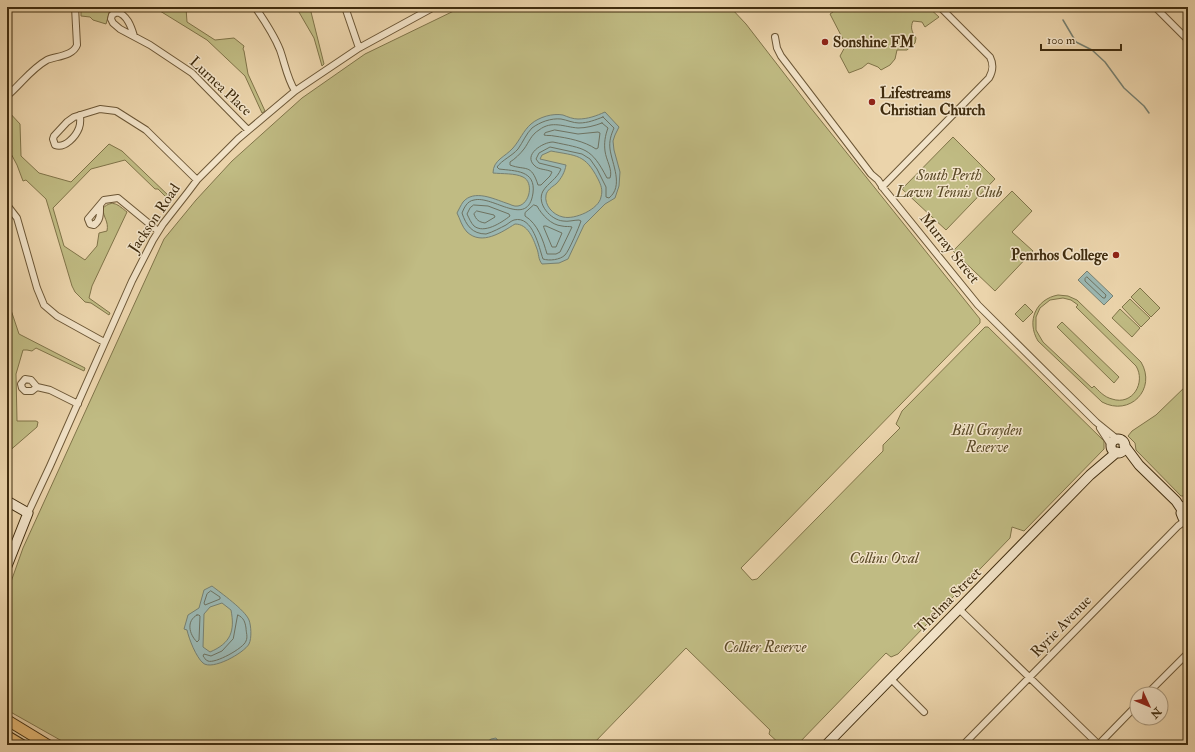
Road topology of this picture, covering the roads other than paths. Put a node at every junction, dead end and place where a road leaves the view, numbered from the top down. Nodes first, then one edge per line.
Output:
1 (75, 7) edge
2 (255, 7) edge
3 (345, 7) edge
4 (434, 7) edge
5 (940, 7) edge
6 (1155, 7) edge
7 (134, 36) dead end
8 (775, 37) dead end
9 (1188, 40) edge
10 (359, 48) junction
11 (295, 91) junction
12 (7, 96) edge
13 (80, 115) junction
14 (248, 130) junction
15 (197, 180) junction
16 (882, 187) junction
17 (7, 205) edge
18 (100, 205) dead end
19 (158, 232) junction
20 (104, 342) junction
21 (37, 387) dead end
22 (78, 404) junction
23 (1117, 447) junction
24 (7, 502) edge
25 (28, 513) junction
26 (1185, 513) edge
27 (7, 566) edge
28 (959, 609) junction
29 (1188, 652) edge
30 (1030, 677) junction
31 (891, 679) junction
32 (1155, 686) edge
33 (924, 712) dead end
34 (1129, 713) edge
35 (7, 720) edge
36 (7, 736) edge
37 (22, 745) edge
38 (48, 745) edge
39 (826, 745) edge
40 (964, 745) edge
41 (1098, 745) edge

1 - 12 street
2 - 11 street
3 - 10 street
4 - 10 street, Jackson Road
5 - 16 street
6 - 9 street
7 - 14 street, Lurnea Place
8 - 16 street, Murray Street
10 - 11 street, Jackson Road
11 - 14 street, Jackson Road
13 - 13 street
13 - 15 street
14 - 15 street, Jackson Road
15 - 19 street, Jackson Road
16 - 23 street, Murray Street
17 - 20 street
18 - 19 street
19 - 20 street, Jackson Road
20 - 22 street, Jackson Road
21 - 22 street
22 - 25 street, Jackson Road
23 - 26 main road, Murray Street
23 - 28 main road, Thelma Street
24 - 25 main road
25 - 27 main road, Jackson Road
26 - 30 street, Ryrie Avenue
28 - 30 street
28 - 31 main road, Thelma Street
29 - 32 street
30 - 40 street, Ryrie Avenue
30 - 41 street
31 - 33 street
31 - 39 main road, Thelma Street
34 - 41 street
35 - 38 main road
36 - 37 main road

